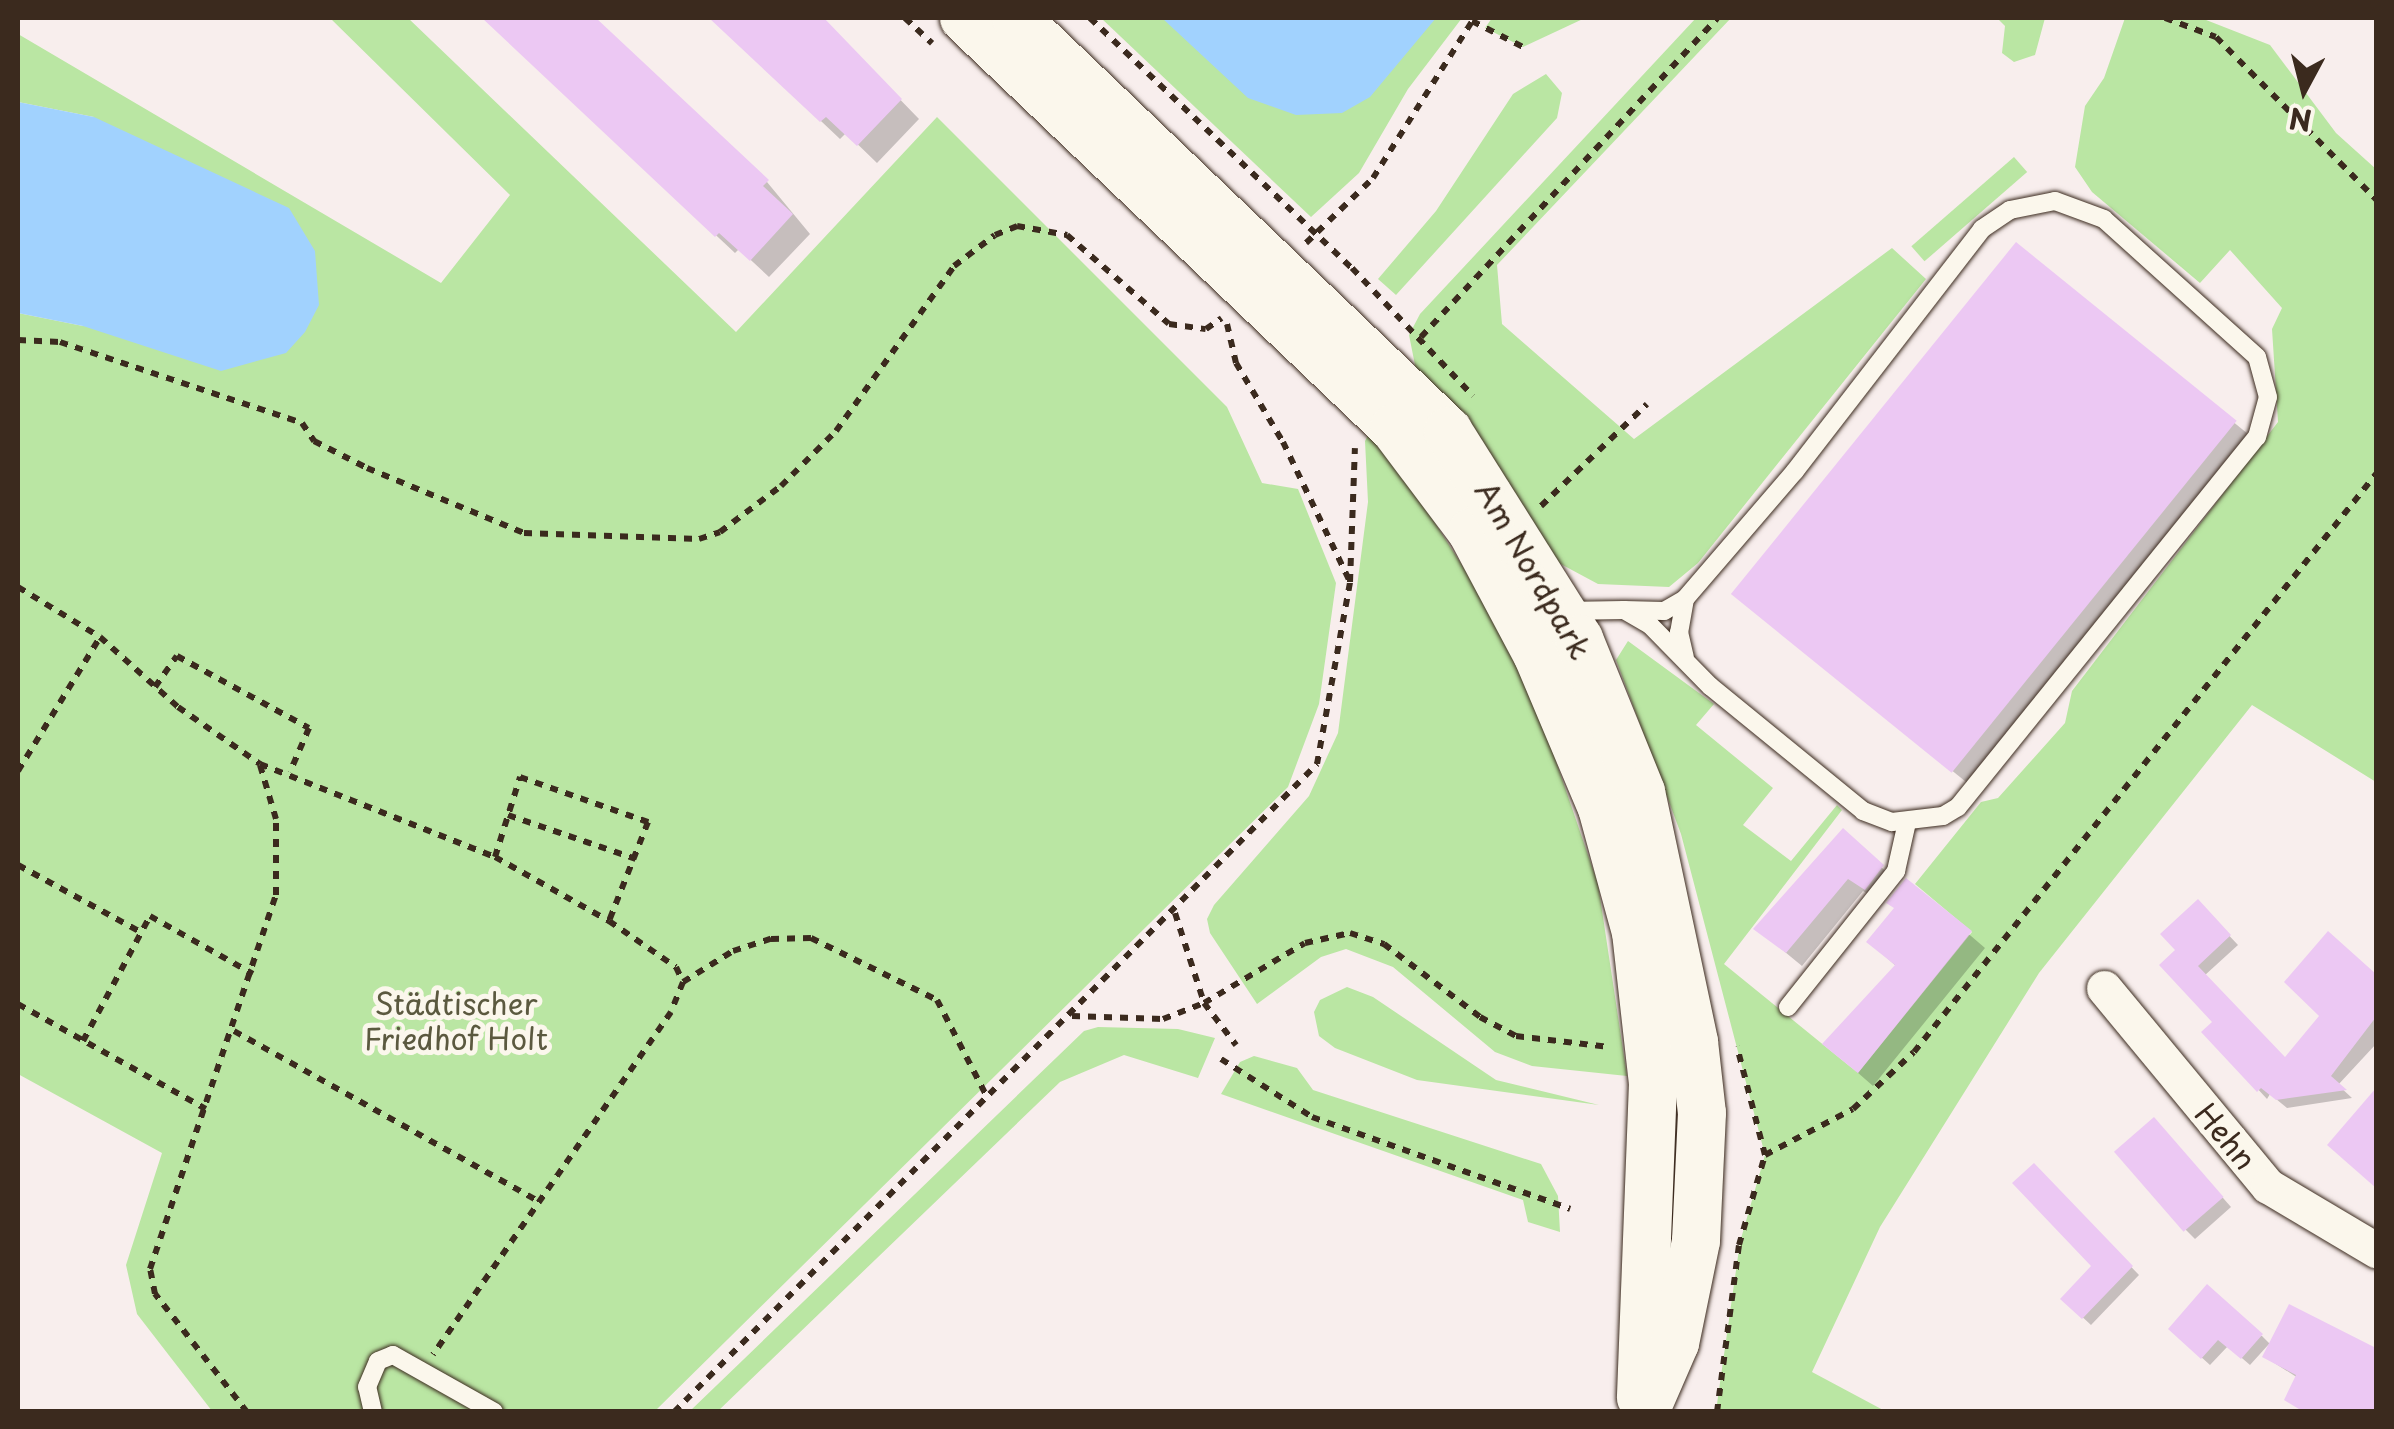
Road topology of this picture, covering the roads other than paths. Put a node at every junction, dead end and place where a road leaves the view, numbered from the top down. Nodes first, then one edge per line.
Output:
1 (964, 18) edge
2 (1016, 18) edge
3 (1685, 600) junction
4 (1624, 610) junction
5 (1563, 611) junction
6 (1686, 662) junction
7 (1907, 822) junction
8 (2104, 988) dead end
9 (1788, 1007) dead end
10 (1693, 1042) junction
11 (2376, 1250) edge
12 (374, 1412) edge
13 (494, 1412) edge
14 (1643, 1412) edge

1 - 10 street, Am Nordpark
2 - 5 street, Am Nordpark
3 - 4 lane
3 - 6 lane
3 - 7 lane
4 - 5 lane
4 - 6 lane
5 - 10 street, Am Nordpark
6 - 7 lane
7 - 9 lane
8 - 11 street, Hehn
10 - 14 street, Am Nordpark
12 - 13 lane

